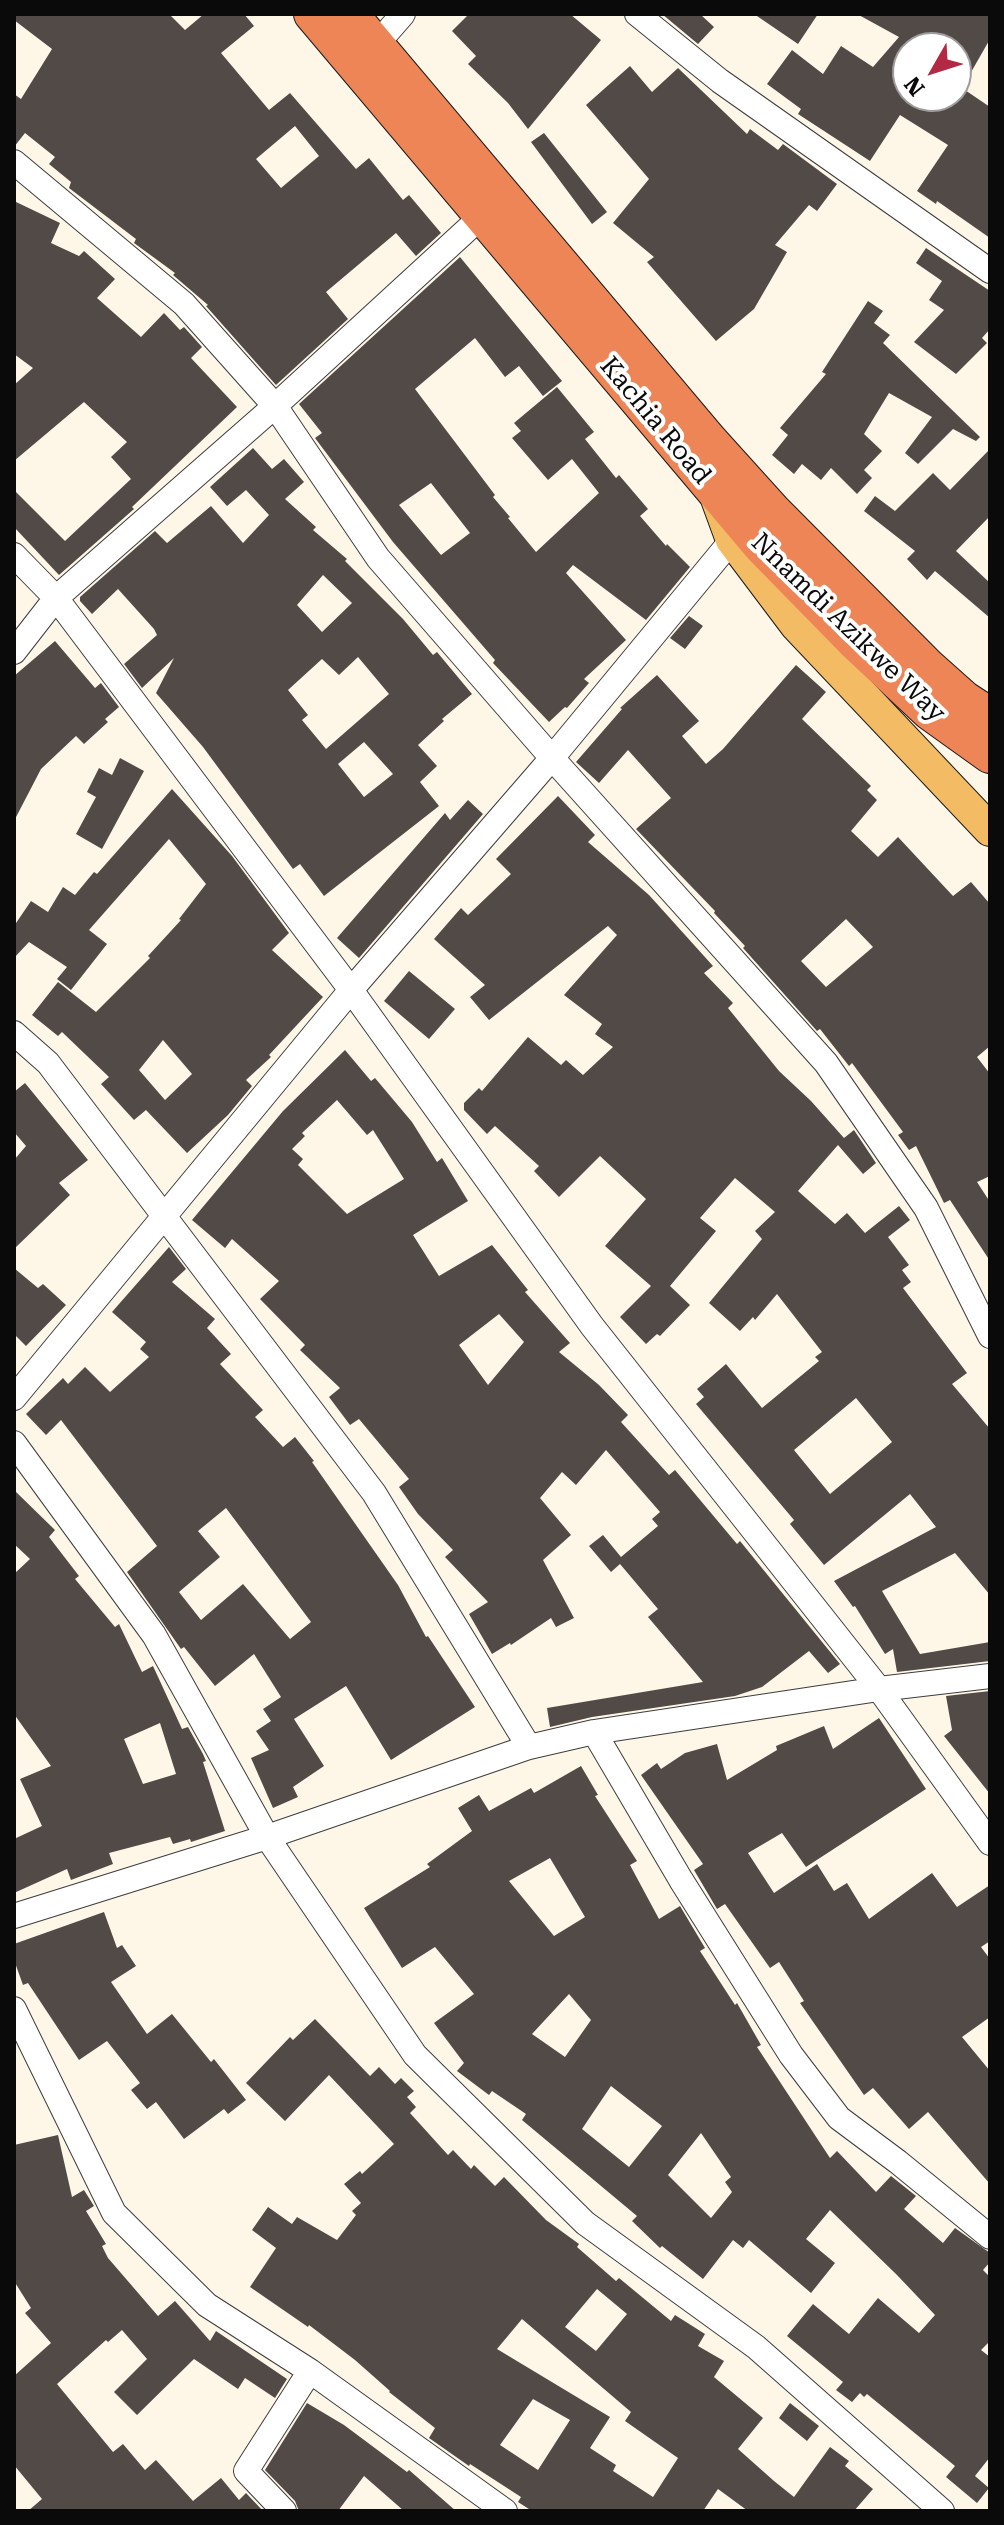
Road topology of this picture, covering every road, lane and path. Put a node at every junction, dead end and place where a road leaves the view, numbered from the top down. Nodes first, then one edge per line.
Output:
1 (312, 14) edge
2 (350, 14) edge
3 (403, 14) edge
4 (637, 14) edge
5 (376, 45) junction
6 (14, 162) edge
7 (482, 216) junction
8 (990, 271) edge
9 (275, 406) junction
10 (715, 492) junction
11 (732, 540) junction
12 (14, 555) edge
13 (56, 598) junction
14 (14, 652) edge
15 (990, 716) edge
16 (990, 755) edge
17 (552, 758) junction
18 (990, 830) edge
19 (351, 990) junction
20 (14, 1033) edge
21 (163, 1215) junction
22 (990, 1336) edge
23 (14, 1398) edge
24 (14, 1443) edge
25 (990, 1676) edge
26 (879, 1689) junction
27 (594, 1732) junction
28 (529, 1747) junction
29 (267, 1837) junction
30 (990, 1843) edge
31 (14, 1916) edge
32 (14, 2009) edge
33 (990, 2237) edge
34 (310, 2371) junction
35 (284, 2511) edge
36 (505, 2511) edge
37 (942, 2511) edge

1 - 7 highway, Kachia Road
2 - 5 highway, Kachia Road
3 - 5 street
4 - 8 street
5 - 15 highway, Kachia Road
6 - 9 street
7 - 9 street
7 - 10 highway, Kachia Road
9 - 13 street
9 - 17 street
10 - 11 main road, Kachia Road
10 - 16 highway, Nnamdi Azikwe Way
11 - 17 street
11 - 18 main road, Kachia Road
12 - 13 street
13 - 14 street
13 - 19 street
17 - 19 street
17 - 22 street
19 - 21 street
19 - 26 street
20 - 21 street
21 - 23 street
21 - 28 street
24 - 29 street
25 - 26 street
26 - 27 street
26 - 30 street
27 - 28 street
27 - 33 street
28 - 29 street
29 - 31 street
29 - 37 street
32 - 34 street
34 - 35 street
34 - 36 street

